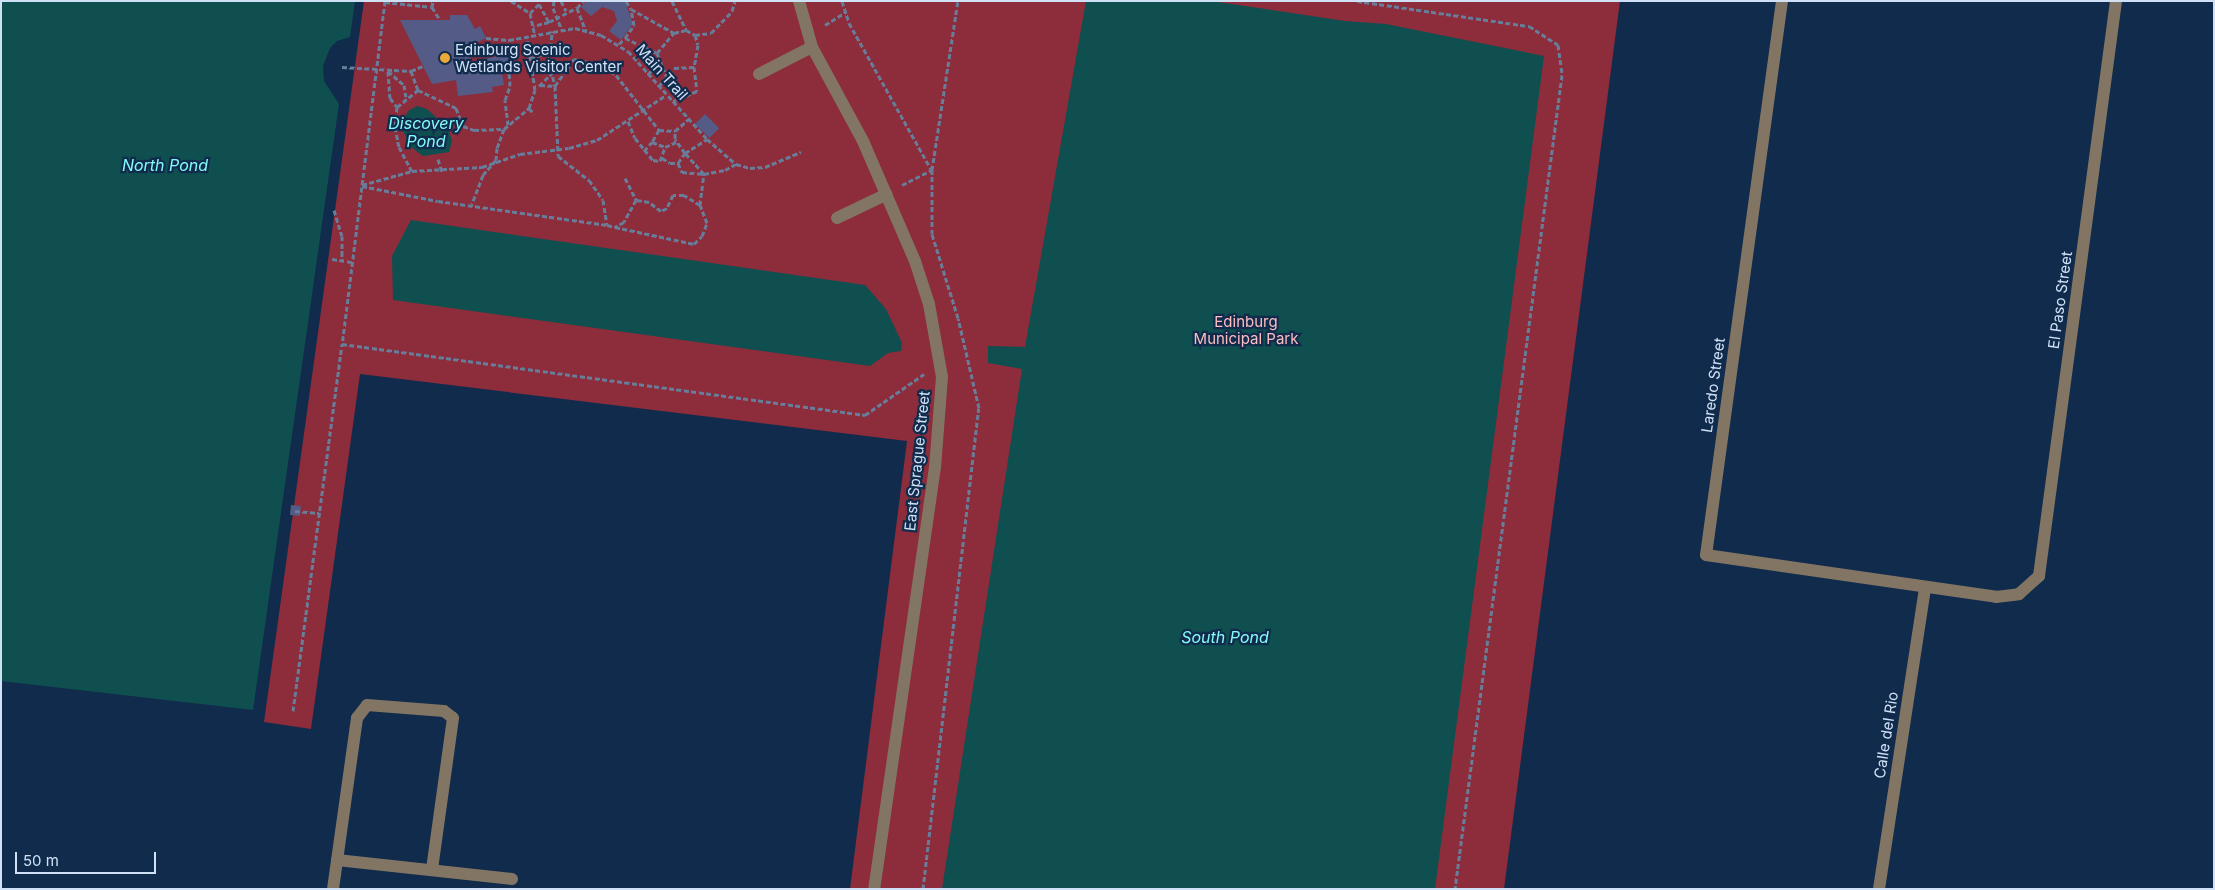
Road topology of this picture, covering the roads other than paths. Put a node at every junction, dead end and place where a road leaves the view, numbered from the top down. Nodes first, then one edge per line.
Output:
1 (799, 1) edge
2 (1782, 1) edge
3 (2116, 1) edge
4 (812, 47) junction
5 (758, 74) dead end
6 (887, 194) junction
7 (837, 218) dead end
8 (1925, 587) junction
9 (337, 860) junction
10 (432, 870) junction
11 (512, 879) dead end
12 (333, 889) edge
13 (874, 889) edge
14 (1879, 889) edge

1 - 4 street, East Sprague Street
2 - 8 street, Laredo Street
3 - 8 street, El Paso Street
4 - 5 street
4 - 6 street, East Sprague Street
6 - 7 street
6 - 13 street, East Sprague Street
8 - 14 street, Calle del Rio
9 - 10 street
9 - 10 street
9 - 12 street
10 - 11 street

